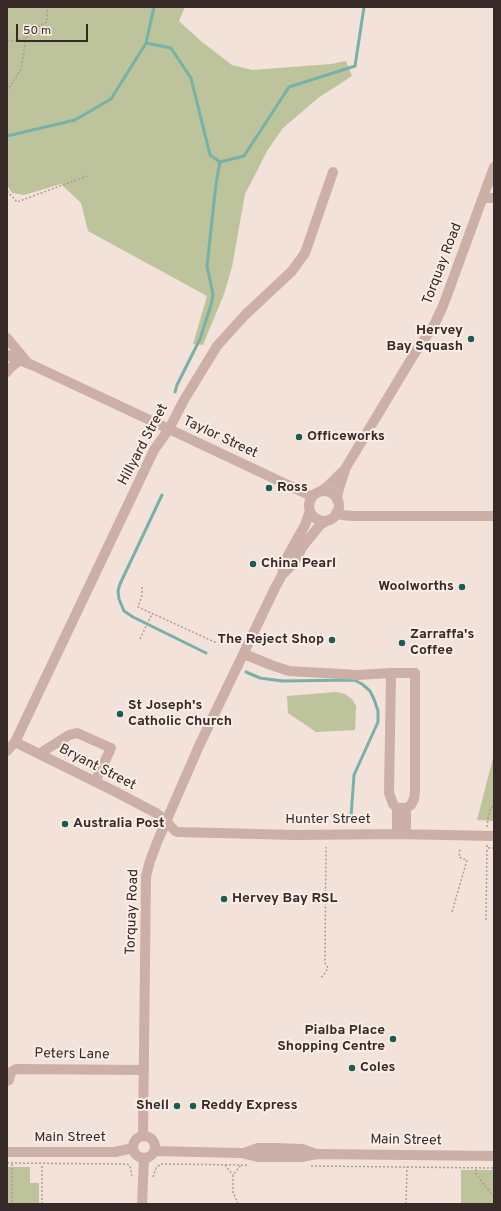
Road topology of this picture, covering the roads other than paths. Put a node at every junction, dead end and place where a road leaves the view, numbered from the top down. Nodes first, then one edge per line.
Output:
1 (494, 167) edge
2 (333, 172) dead end
3 (483, 198) junction
4 (494, 198) edge
5 (7, 338) edge
6 (7, 355) edge
7 (24, 362) junction
8 (7, 372) edge
9 (169, 429) junction
10 (345, 468) junction
11 (321, 492) junction
12 (311, 498) junction
13 (337, 500) junction
14 (310, 512) junction
15 (336, 513) junction
16 (494, 516) edge
17 (328, 520) junction
18 (282, 576) junction
19 (244, 654) junction
20 (391, 673) junction
21 (15, 742) junction
22 (7, 751) edge
23 (39, 754) junction
24 (94, 782) junction
25 (402, 808) junction
26 (166, 821) junction
27 (402, 834) junction
28 (490, 836) edge
29 (144, 1070) junction
30 (7, 1081) edge
31 (143, 1136) junction
32 (132, 1148) junction
33 (154, 1151) junction
34 (7, 1152) edge
35 (494, 1156) edge
36 (144, 1158) junction
37 (142, 1204) edge

1 - 3 street, Torquay Road
2 - 9 street, Hillyard Street
3 - 4 street
3 - 10 street, Torquay Road
5 - 7 street
6 - 7 street, Taylor Street
7 - 8 street
7 - 9 street, Taylor Street
9 - 12 street, Taylor Street
9 - 21 street, Hillyard Street
10 - 11 street, Torquay Road
10 - 13 street, Torquay Road
11 - 12 street
11 - 13 street
12 - 14 street
13 - 15 street
14 - 17 street
14 - 18 street, Torquay Road
15 - 16 street
15 - 17 street
17 - 18 street, Torquay Road
18 - 19 street, Torquay Road
19 - 20 street
19 - 26 street, Torquay Road
20 - 25 street
20 - 25 street
21 - 22 street, Hillyard Street
21 - 23 street, Bryant Street
23 - 24 street, Bryant Street
23 - 24 street
24 - 26 street, Bryant Street
25 - 27 street
26 - 27 street, Hunter Street
26 - 29 street, Torquay Road
27 - 28 street, Hunter Street
29 - 30 street, Peters Lane
29 - 31 street, Torquay Road
31 - 32 street
31 - 33 street
32 - 34 street, Main Street
32 - 36 street
33 - 35 street, Main Street
33 - 36 street
36 - 37 street

